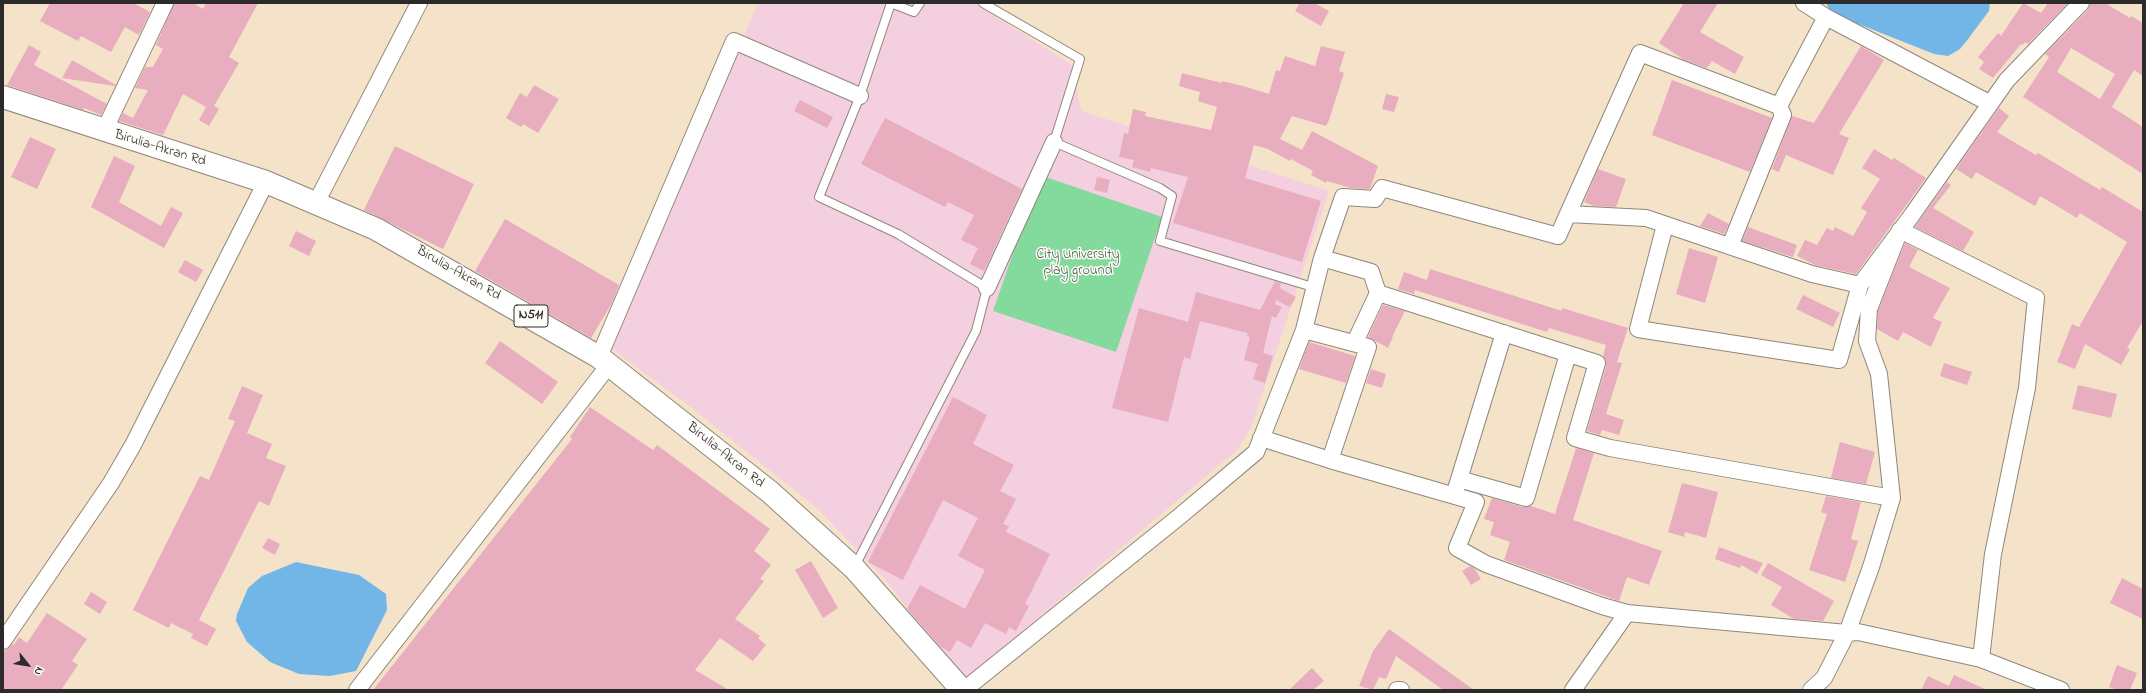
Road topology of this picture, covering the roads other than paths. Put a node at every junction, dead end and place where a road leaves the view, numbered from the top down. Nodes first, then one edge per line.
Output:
1 (165, 3) edge
2 (419, 3) edge
3 (920, 3) edge
4 (983, 3) edge
5 (1804, 3) edge
6 (2081, 3) edge
7 (1826, 17) junction
8 (860, 96) junction
9 (3, 97) edge
10 (1989, 102) junction
11 (1780, 106) junction
12 (104, 131) junction
13 (1054, 142) junction
14 (266, 182) junction
15 (316, 204) junction
16 (1568, 214) junction
17 (1665, 225) junction
18 (1900, 230) junction
19 (1730, 246) junction
20 (1322, 258) junction
21 (1860, 285) junction
22 (987, 288) junction
23 (1316, 288) junction
24 (1378, 293) junction
25 (1304, 330) junction
26 (1504, 333) junction
27 (1354, 342) junction
28 (1568, 354) junction
29 (604, 361) junction
30 (1261, 438) junction
31 (1330, 460) junction
32 (1459, 479) junction
33 (1454, 496) junction
34 (1892, 498) junction
35 (854, 568) junction
36 (1627, 613) junction
37 (1847, 633) junction
38 (3, 641) edge
39 (1981, 659) junction
40 (357, 690) edge
41 (963, 690) edge
42 (1397, 690) edge
43 (1401, 690) edge
44 (1573, 690) edge
45 (1811, 690) edge
46 (2061, 690) edge

1 - 12 street
2 - 15 street
3 - 8 lane
4 - 13 lane
5 - 7 street
6 - 10 street
7 - 10 street
7 - 11 street
8 - 22 lane
8 - 29 street
9 - 12 highway, Birulia-Akran Rd / N511
10 - 18 street
11 - 16 street
11 - 19 street
12 - 14 highway, Birulia-Akran Rd / N511
13 - 22 street
13 - 23 lane
14 - 15 highway, Birulia-Akran Rd / N511
14 - 38 street
15 - 29 highway, Birulia-Akran Rd / N511
16 - 17 street
16 - 20 street
17 - 19 street
17 - 21 street
18 - 21 street
18 - 34 street
18 - 39 street
19 - 21 street
20 - 23 street
20 - 24 street
22 - 35 lane
23 - 25 street
24 - 26 street
24 - 27 street
25 - 27 street
25 - 30 street
26 - 28 street
26 - 32 street
27 - 31 street
28 - 32 street
28 - 34 street
29 - 35 highway, Birulia-Akran Rd / N511
29 - 40 street
30 - 31 street
30 - 41 street
31 - 33 street
32 - 33 street
33 - 36 street
34 - 37 street
35 - 41 highway, Birulia-Akran Rd / N511
36 - 37 street
36 - 44 street
37 - 39 street
37 - 45 street
39 - 46 street
42 - 43 street

